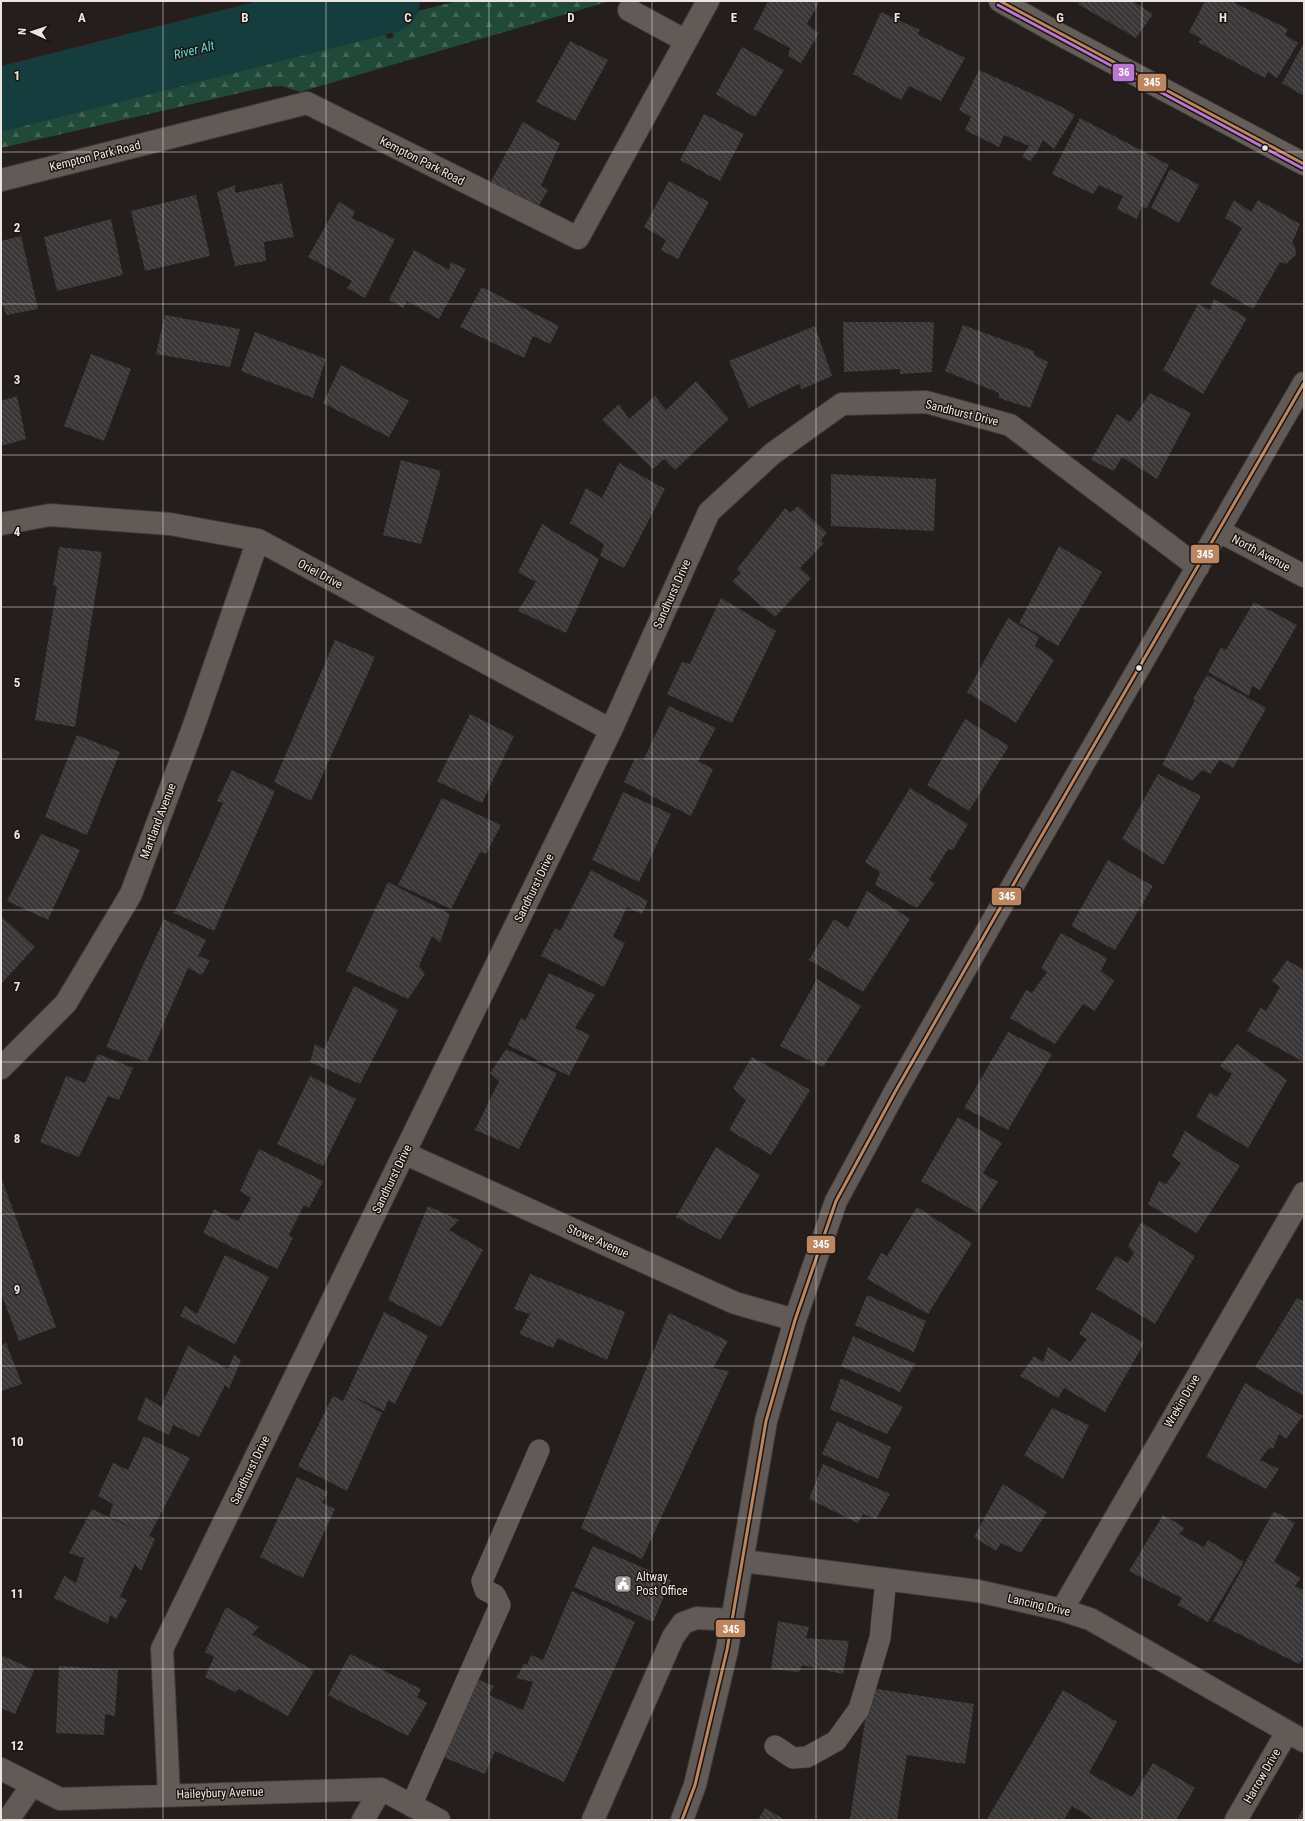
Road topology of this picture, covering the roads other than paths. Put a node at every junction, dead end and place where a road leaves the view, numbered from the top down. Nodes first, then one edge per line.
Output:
1 (708, 1) edge
2 (1000, 1) edge
3 (629, 10) dead end
4 (686, 41) junction
5 (1304, 164) edge
6 (1, 180) edge
7 (1304, 383) edge
8 (1, 524) edge
9 (1219, 531) junction
10 (258, 540) junction
11 (1198, 567) junction
12 (1304, 576) edge
13 (611, 730) junction
14 (1, 1068) edge
15 (404, 1153) junction
16 (1304, 1193) edge
17 (794, 1320) junction
18 (539, 1450) dead end
19 (743, 1561) junction
20 (886, 1579) junction
21 (1062, 1610) junction
22 (732, 1620) junction
23 (1296, 1736) edge
24 (774, 1746) dead end
25 (1, 1769) edge
26 (32, 1785) junction
27 (381, 1789) junction
28 (169, 1795) junction
29 (411, 1806) junction
30 (8, 1820) edge
31 (363, 1820) edge
32 (439, 1820) edge
33 (593, 1820) edge
34 (682, 1820) edge
35 (1236, 1820) edge

1 - 4 street, Kempton Park Road
2 - 5 street
3 - 4 street
4 - 6 street, Kempton Park Road
7 - 9 street
8 - 10 street, Oriel Drive
9 - 11 street
9 - 12 street, North Avenue
10 - 13 street, Oriel Drive
10 - 14 street, Martland Avenue
11 - 13 street, Sandhurst Drive
11 - 17 street
13 - 15 street, Sandhurst Drive
15 - 17 street, Stowe Avenue
15 - 28 street, Sandhurst Drive
16 - 21 street, Wrekin Drive
17 - 19 street
18 - 29 lane
19 - 20 street, Lancing Drive
19 - 22 street
20 - 21 street, Lancing Drive
20 - 24 lane
21 - 23 street, Lancing Drive
22 - 33 street
22 - 34 street
23 - 35 street, Harrow Drive
25 - 26 street, Haileybury Avenue
26 - 28 street, Haileybury Avenue
26 - 30 street
27 - 28 street, Haileybury Avenue
27 - 29 street
27 - 31 street
29 - 32 street

